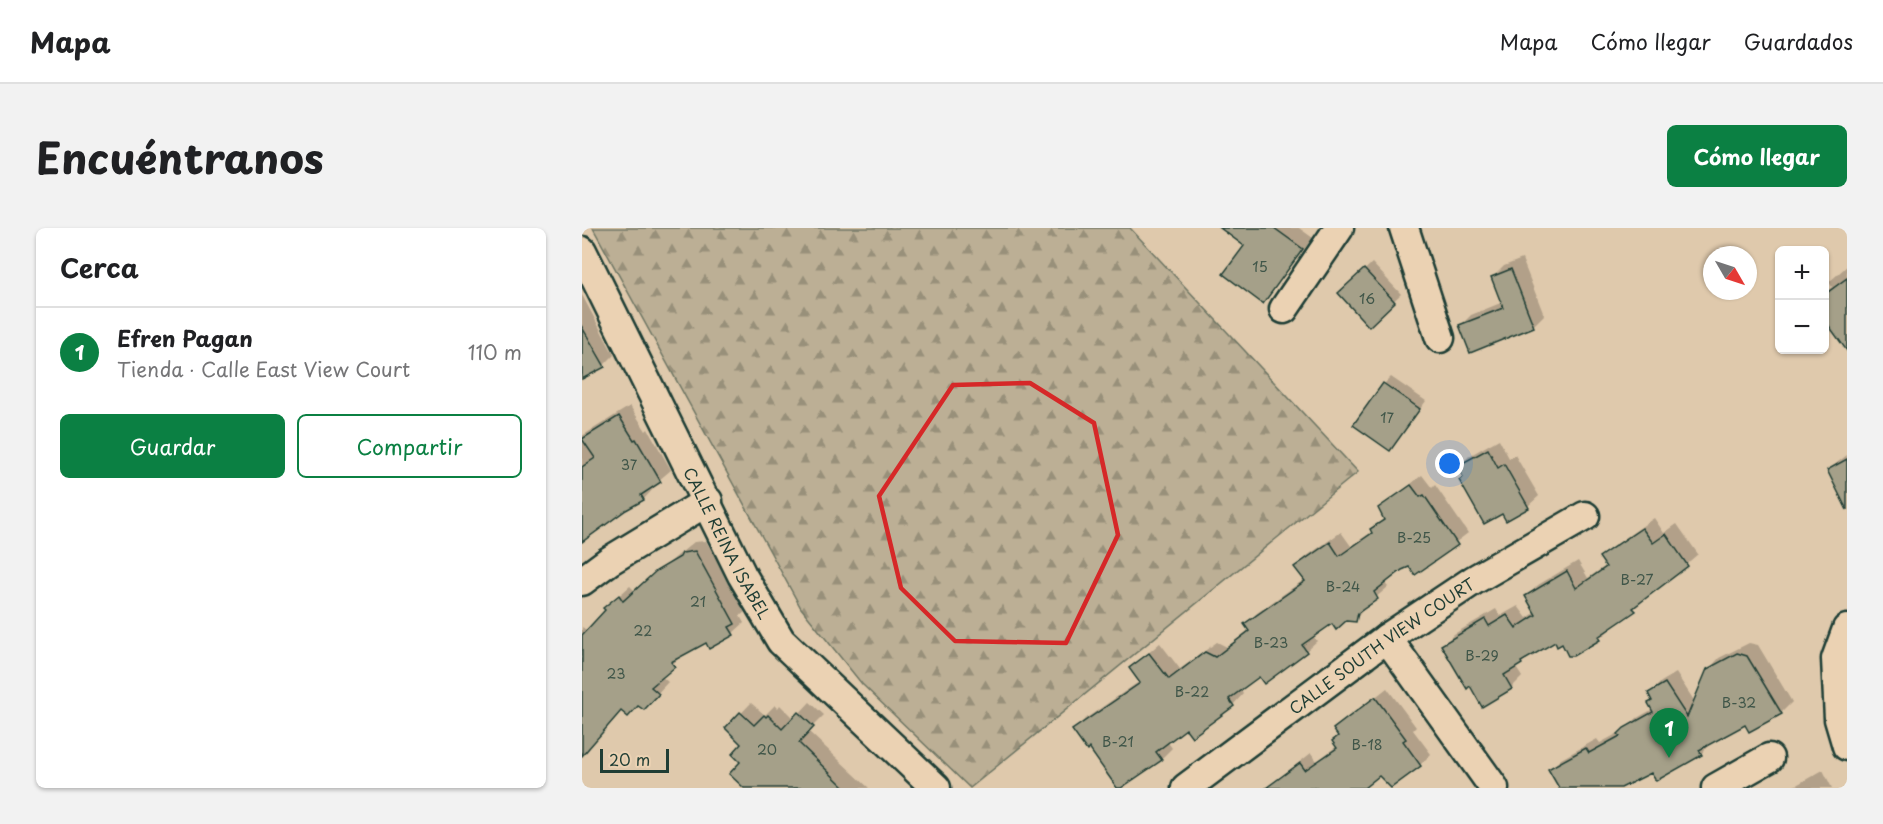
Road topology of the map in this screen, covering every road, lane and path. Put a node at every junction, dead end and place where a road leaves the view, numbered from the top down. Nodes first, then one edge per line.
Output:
1 (1339, 228) edge
2 (1404, 228) edge
3 (582, 251) edge
4 (1284, 309) dead end
5 (1440, 338) dead end
6 (708, 501) junction
7 (1585, 516) dead end
8 (582, 580) edge
9 (1847, 629) edge
10 (1387, 638) junction
11 (1847, 746) edge
12 (1769, 758) dead end
13 (936, 788) edge
14 (1186, 788) edge
15 (1494, 788) edge
16 (1716, 788) edge

1 - 4 street
2 - 5 street
3 - 6 street, CALLE REINA ISABEL
6 - 8 street
6 - 13 street, CALLE REINA ISABEL
7 - 10 street, CALLE SOUTH VIEW COURT
9 - 11 street
10 - 14 street, CALLE SOUTH VIEW COURT
10 - 15 street
12 - 16 street

